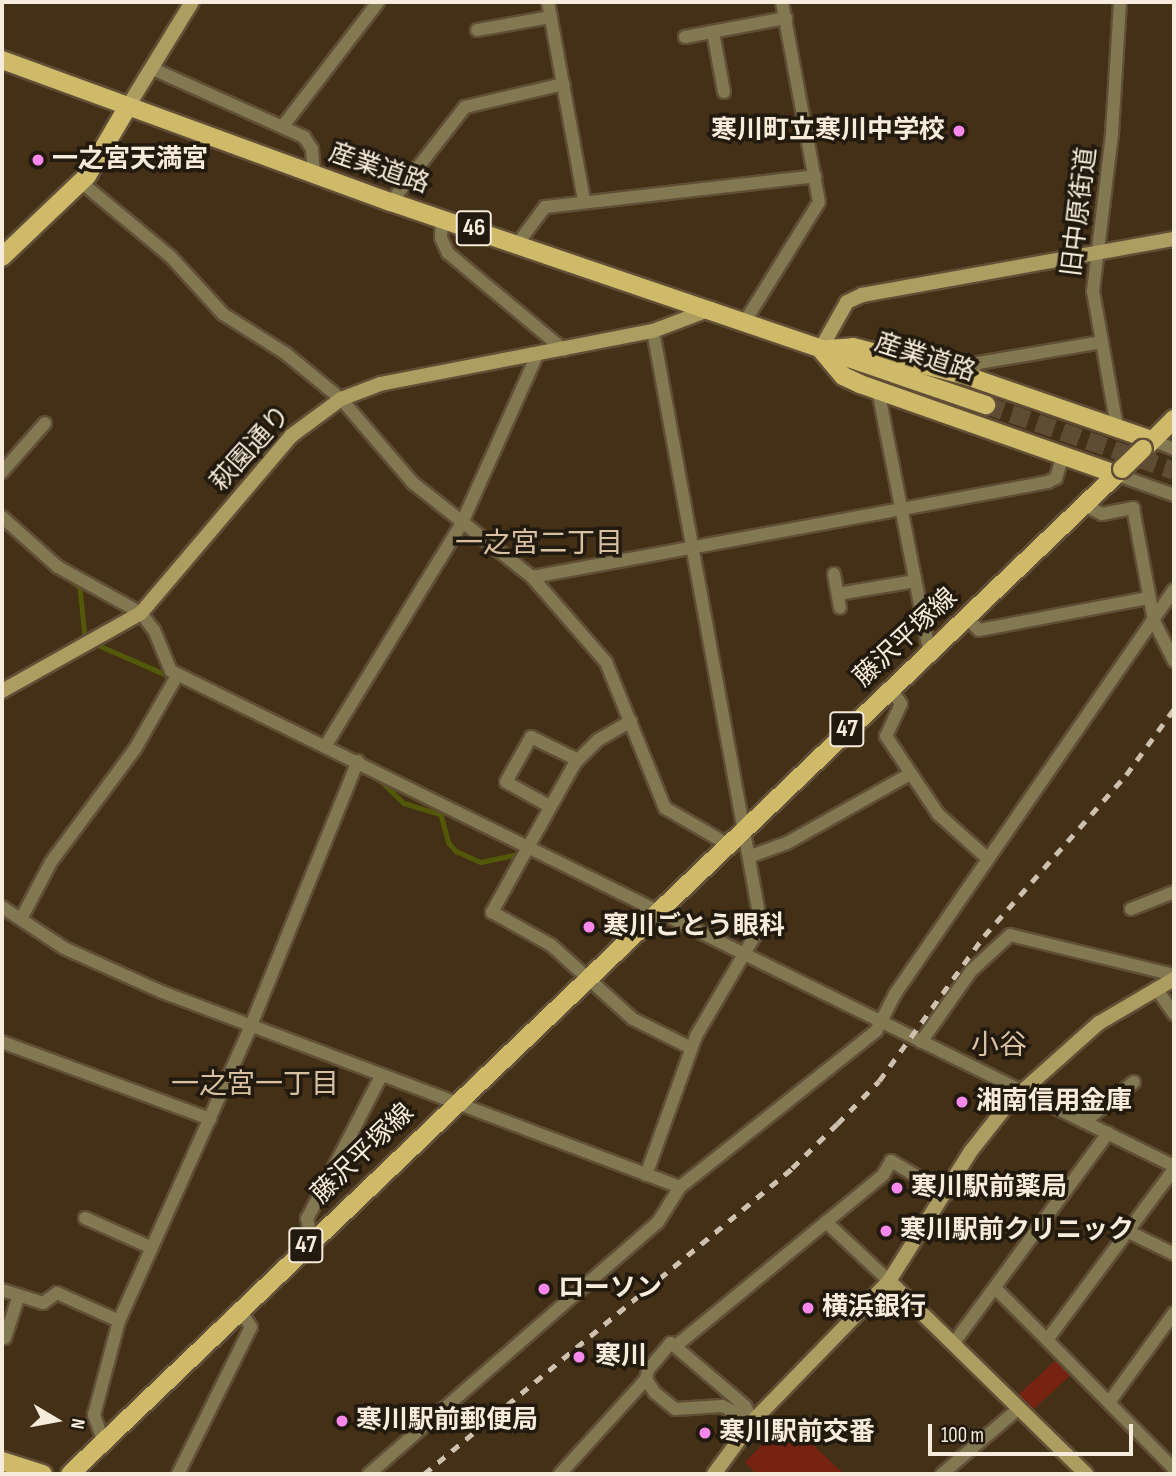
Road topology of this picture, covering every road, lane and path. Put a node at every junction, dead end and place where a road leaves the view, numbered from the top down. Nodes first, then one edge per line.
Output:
1 (192, 2) edge
2 (378, 2) edge
3 (548, 2) edge
4 (782, 2) edge
5 (1120, 2) edge
6 (551, 16) junction
7 (786, 18) junction
8 (477, 30) dead end
9 (713, 32) junction
10 (685, 37) dead end
11 (2, 60) edge
12 (153, 69) junction
13 (563, 84) junction
14 (724, 92) dead end
15 (127, 108) junction
16 (284, 126) junction
17 (314, 174) junction
18 (815, 176) junction
19 (81, 182) junction
20 (584, 200) junction
21 (391, 202) junction
22 (442, 218) junction
23 (1174, 239) edge
24 (518, 243) junction
25 (1094, 253) junction
26 (2, 257) edge
27 (711, 309) junction
28 (744, 323) junction
29 (653, 331) junction
30 (1102, 342) junction
31 (564, 350) junction
32 (820, 350) junction
33 (537, 355) junction
34 (967, 376) junction
35 (878, 390) junction
36 (341, 399) junction
37 (986, 405) tunnel mouth
38 (1174, 419) edge
39 (45, 423) dead end
40 (1118, 427) junction
41 (1147, 445) junction
42 (1174, 449) edge
43 (1063, 455) junction
44 (2, 472) edge
45 (1118, 472) junction
46 (1174, 495) edge
47 (1083, 505) junction
48 (900, 509) junction
49 (2, 517) edge
50 (461, 525) junction
51 (694, 545) junction
52 (834, 574) dead end
53 (532, 577) junction
54 (915, 582) junction
55 (1174, 590) edge
56 (1148, 598) junction
57 (141, 613) junction
58 (967, 617) junction
59 (1154, 621) junction
60 (929, 651) junction
61 (1174, 661) edge
62 (178, 674) junction
63 (890, 687) junction
64 (2, 691) edge
65 (631, 721) junction
66 (326, 745) junction
67 (578, 760) junction
68 (358, 761) junction
69 (910, 774) junction
70 (549, 806) junction
71 (746, 827) junction
72 (727, 844) junction
73 (524, 851) junction
74 (751, 856) junction
75 (988, 859) junction
76 (1174, 891) edge
77 (2, 907) edge
78 (1131, 909) dead end
79 (655, 913) junction
80 (21, 919) junction
81 (746, 954) junction
82 (1174, 977) edge
83 (586, 981) junction
84 (1156, 988) junction
85 (1174, 1014) edge
86 (881, 1022) junction
87 (250, 1028) junction
88 (2, 1042) edge
89 (921, 1042) junction
90 (691, 1048) junction
91 (381, 1076) junction
92 (1134, 1082) dead end
93 (1020, 1092) junction
94 (454, 1103) junction
95 (210, 1119) junction
96 (1084, 1122) junction
97 (1108, 1133) junction
98 (1174, 1168) edge
99 (646, 1175) junction
100 (680, 1187) junction
101 (947, 1194) junction
102 (85, 1218) dead end
103 (826, 1222) junction
104 (1129, 1232) junction
105 (312, 1239) junction
106 (152, 1248) junction
107 (1174, 1254) edge
108 (889, 1281) junction
109 (995, 1288) junction
110 (2, 1290) edge
111 (19, 1295) junction
112 (240, 1310) junction
113 (1174, 1313) edge
114 (119, 1321) junction
115 (5, 1338) dead end
116 (1048, 1340) junction
117 (953, 1344) junction
118 (677, 1345) junction
119 (646, 1379) junction
120 (1110, 1401) junction
121 (1018, 1409) junction
122 (753, 1421) junction
123 (103, 1440) junction
124 (2, 1461) edge
125 (1173, 1465) edge
126 (1084, 1473) edge
127 (43, 1474) edge
128 (70, 1474) edge
129 (178, 1474) edge
130 (369, 1474) edge
131 (560, 1474) edge
132 (715, 1474) edge
133 (942, 1474) edge

1 - 12 street
2 - 16 street
3 - 6 street
4 - 7 street
5 - 25 street, 旧中原街道
6 - 8 street
6 - 13 street
7 - 9 street
7 - 18 street
9 - 10 street
9 - 14 street
11 - 15 main road, 産業道路 / 46
12 - 15 street
12 - 16 street
13 - 20 street
13 - 21 street
15 - 17 main road, 産業道路 / 46
15 - 19 main road
16 - 17 street
17 - 21 main road, 産業道路 / 46
18 - 20 street
18 - 28 street
19 - 26 main road
19 - 36 street
20 - 24 street
21 - 22 main road, 産業道路 / 46
22 - 24 main road, 産業道路 / 46
22 - 31 street
23 - 25 street
24 - 27 main road, 産業道路 / 46
25 - 30 street, 旧中原街道
25 - 32 street
27 - 28 main road, 産業道路 / 46
27 - 29 street, 萩園通り
28 - 32 main road, 産業道路 / 46
29 - 31 street, 萩園通り
29 - 51 street
30 - 34 street
30 - 40 street, 旧中原街道
31 - 33 street, 萩園通り
32 - 34 main road
32 - 35 main road
32 - 37 main road, 産業道路 / 46
33 - 36 street, 萩園通り
33 - 50 street
34 - 40 main road
35 - 43 main road
35 - 48 street
36 - 50 street
36 - 57 street, 萩園通り
38 - 41 main road, 47
39 - 44 street
40 - 41 main road
41 - 42 street
41 - 45 main road, 47, bridge
43 - 45 main road
43 - 48 street
45 - 46 street
45 - 47 main road, 藤沢平塚線 / 47
47 - 56 street
47 - 58 main road, 藤沢平塚線 / 47
48 - 51 street
48 - 54 street
49 - 57 street
50 - 53 street
50 - 66 street
51 - 53 street
51 - 71 street
52 - 54 street
53 - 65 street
54 - 60 street
55 - 59 street
56 - 58 street
56 - 59 street
57 - 62 street
57 - 64 street, 萩園通り
58 - 60 main road, 藤沢平塚線 / 47
59 - 61 street
59 - 75 street
60 - 63 main road, 藤沢平塚線 / 47
62 - 66 street
62 - 80 street
63 - 69 street
63 - 71 main road, 藤沢平塚線 / 47
65 - 67 street
65 - 72 street
66 - 68 street
67 - 70 street
67 - 70 street
68 - 73 street
68 - 87 street
69 - 74 street
69 - 75 street
70 - 73 street
71 - 72 main road, 藤沢平塚線 / 47
71 - 74 street
72 - 79 main road, 藤沢平塚線 / 47
73 - 79 street
73 - 83 street
74 - 81 street
75 - 86 street
76 - 78 street
77 - 80 street
79 - 81 street
79 - 83 main road, 藤沢平塚線 / 47
80 - 87 street
81 - 86 street
81 - 90 street
82 - 84 street
82 - 89 street
83 - 90 street
83 - 94 main road, 藤沢平塚線 / 47
84 - 85 street
84 - 93 street
86 - 89 street
86 - 100 street
87 - 91 street
87 - 95 street
88 - 95 street
89 - 93 street
90 - 99 street
91 - 94 street
91 - 105 street
92 - 96 street
93 - 96 street
93 - 101 street
94 - 99 street
94 - 105 main road, 藤沢平塚線 / 47
95 - 106 street
96 - 97 street
97 - 98 street
97 - 109 street
98 - 104 street
99 - 100 street
100 - 130 street
101 - 103 street
101 - 108 street
102 - 106 street
103 - 108 street
103 - 118 street
104 - 107 street
104 - 116 street
105 - 112 main road, 藤沢平塚線 / 47
106 - 114 street
108 - 117 street
108 - 122 street
109 - 116 street
109 - 117 street
110 - 111 street
111 - 114 street
111 - 115 street
112 - 123 main road, 藤沢平塚線 / 47
112 - 129 street
113 - 120 street
114 - 123 street
116 - 120 street
117 - 121 street
118 - 119 street
118 - 122 street
119 - 122 street
119 - 131 street
120 - 125 street
121 - 126 street
121 - 133 street
122 - 132 street
123 - 128 main road, 藤沢平塚線 / 47
124 - 127 main road

